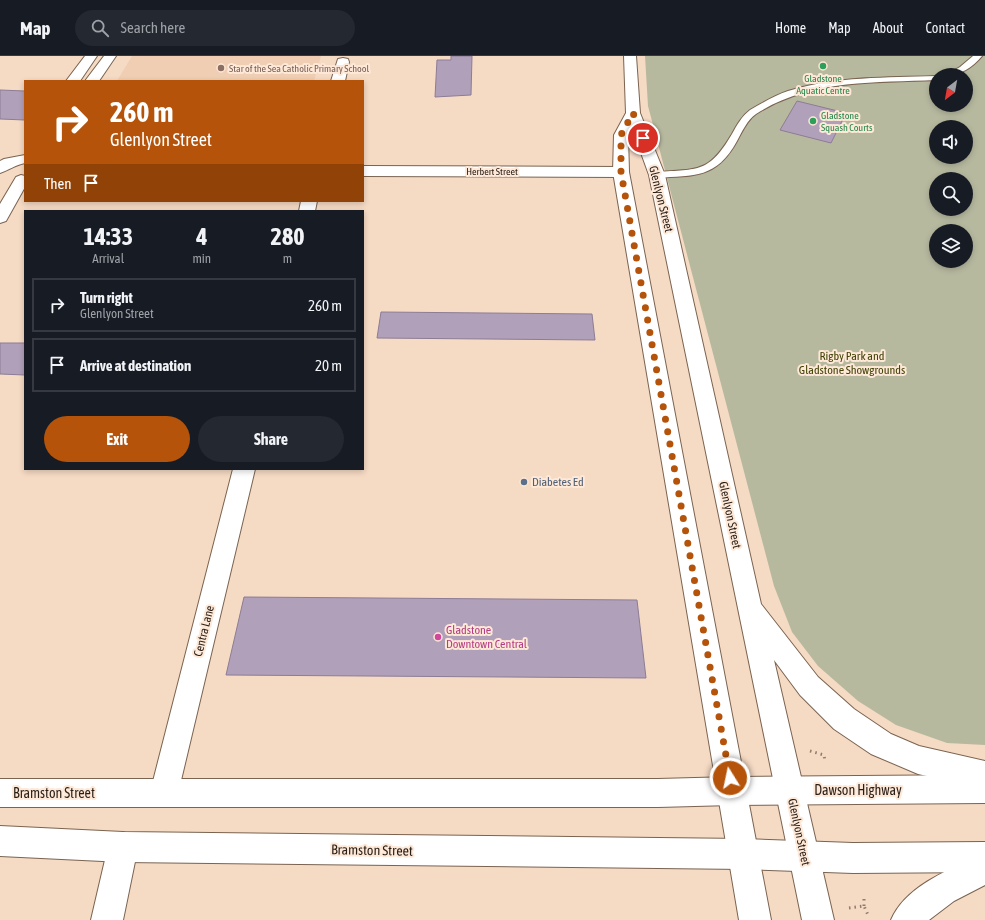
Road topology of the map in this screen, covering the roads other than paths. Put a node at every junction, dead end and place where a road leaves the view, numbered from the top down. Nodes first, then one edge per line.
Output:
1 (91, 56) edge
2 (110, 56) edge
3 (630, 56) edge
4 (978, 56) edge
5 (343, 62) dead end
6 (964, 68) edge
7 (929, 78) edge
8 (74, 80) edge
9 (93, 80) edge
10 (338, 80) edge
11 (633, 113) junction
12 (24, 148) edge
13 (24, 159) edge
14 (5, 165) edge
15 (364, 171) edge
16 (621, 172) junction
17 (657, 174) junction
18 (0, 179) edge
19 (23, 180) edge
20 (0, 218) edge
21 (244, 470) edge
22 (749, 606) junction
23 (985, 775) edge
24 (985, 789) edge
25 (790, 790) junction
26 (732, 791) junction
27 (0, 793) edge
28 (164, 793) junction
29 (0, 841) edge
30 (123, 847) junction
31 (744, 854) junction
32 (804, 857) junction
33 (985, 857) edge
34 (985, 869) edge
35 (107, 920) edge
36 (755, 920) edge
37 (818, 920) edge
38 (907, 920) edge

1 - 8 main road
2 - 9 main road
3 - 11 main road, Glenlyon Street
4 - 6 lane
5 - 10 main road
7 - 17 lane
11 - 16 main road
11 - 17 main road, Glenlyon Street
12 - 14 main road
13 - 14 main road
15 - 16 main road, Herbert Street
16 - 26 main road
17 - 22 main road, Glenlyon Street
18 - 19 main road
19 - 20 main road
21 - 28 main road, Centra Lane
22 - 23 main road
22 - 25 main road, Glenlyon Street
24 - 25 main road, Dawson Highway
25 - 26 main road, Dawson Highway
25 - 32 main road, Glenlyon Street
26 - 28 main road, Bramston Street
26 - 31 main road
27 - 28 main road, Bramston Street
29 - 30 main road, Bramston Street
30 - 31 main road, Bramston Street
30 - 35 main road
31 - 32 main road
31 - 36 main road
32 - 33 main road
32 - 37 main road, Glenlyon Street
34 - 38 main road

